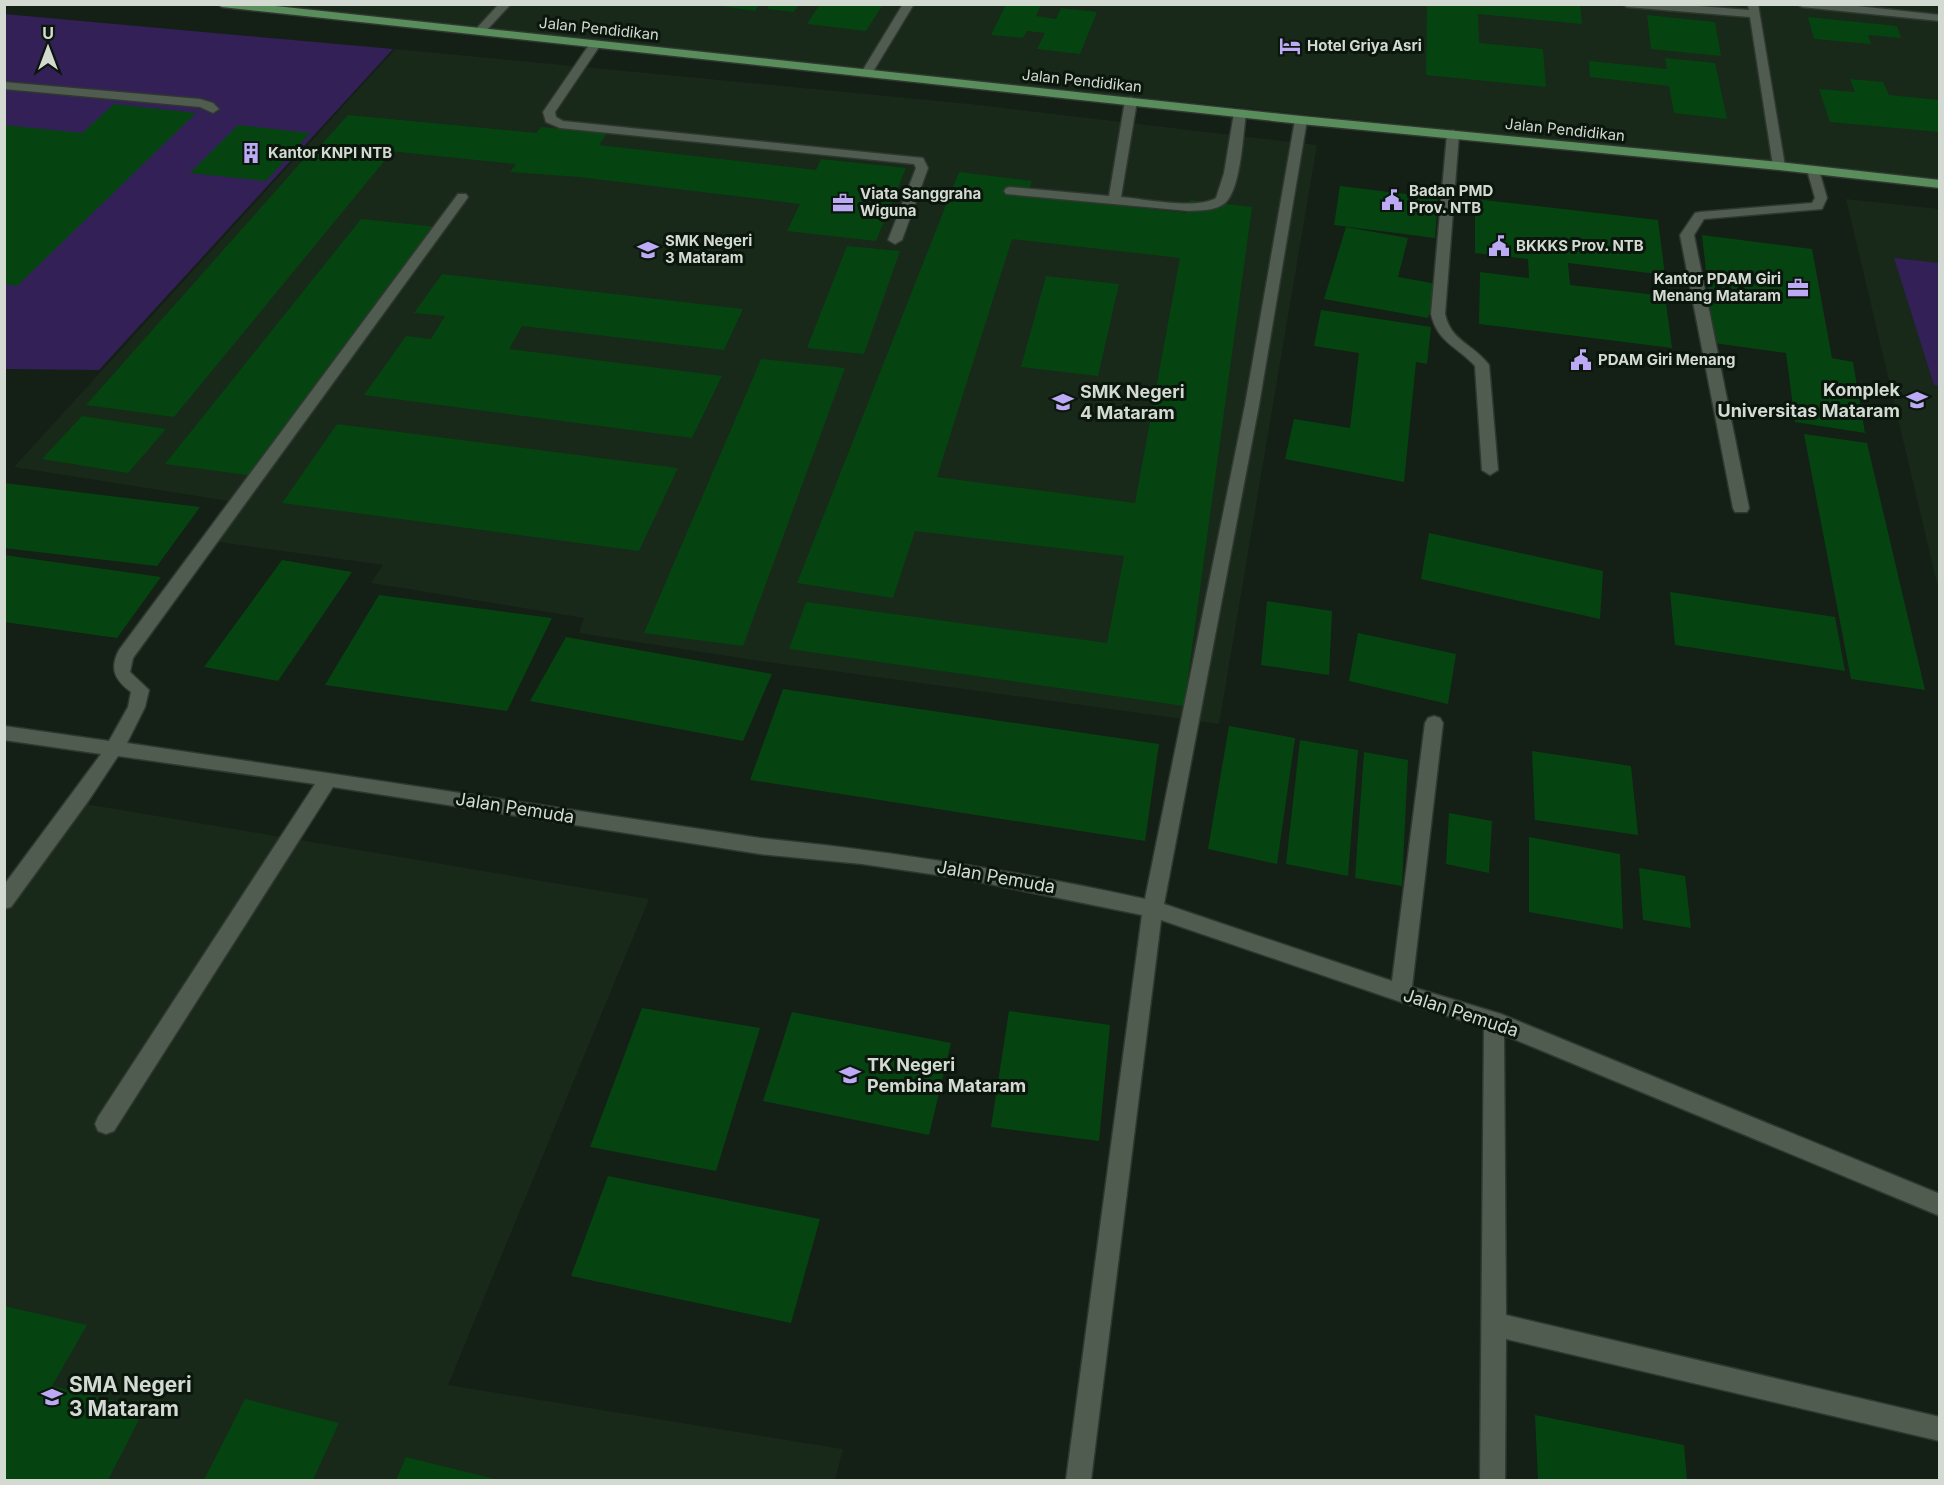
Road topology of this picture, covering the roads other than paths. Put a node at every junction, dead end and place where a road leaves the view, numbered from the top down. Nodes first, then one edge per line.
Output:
1 (222, 4) edge
2 (506, 4) edge
3 (909, 4) edge
4 (1627, 4) edge
5 (1802, 4) edge
6 (1753, 10) edge
7 (1940, 18) edge
8 (480, 31) junction
9 (595, 44) junction
10 (867, 73) junction
11 (4, 85) edge
12 (1131, 101) junction
13 (213, 109) dead end
14 (1240, 113) junction
15 (1301, 120) junction
16 (1453, 135) junction
17 (1779, 166) junction
18 (1813, 170) junction
19 (1940, 184) edge
20 (1010, 191) dead end
21 (462, 197) dead end
22 (1114, 201) junction
23 (895, 240) dead end
24 (1490, 470) dead end
25 (1741, 508) dead end
26 (1434, 723) dead end
27 (4, 733) edge
28 (115, 750) junction
29 (328, 779) junction
30 (4, 901) edge
31 (1153, 909) junction
32 (1401, 993) junction
33 (1494, 1021) junction
34 (106, 1124) dead end
35 (1940, 1205) edge
36 (1494, 1324) junction
37 (1940, 1429) edge
38 (1078, 1480) edge
39 (1492, 1480) edge

1 - 8 main road, Jalan Pendidikan
2 - 8 street
3 - 10 street
4 - 6 street
5 - 7 street
6 - 17 street
8 - 9 main road, Jalan Pendidikan
9 - 10 main road, Jalan Pendidikan
9 - 23 street
10 - 12 main road, Jalan Pendidikan
11 - 13 street
12 - 14 main road, Jalan Pendidikan
12 - 22 street
14 - 15 main road, Jalan Pendidikan
14 - 22 street
15 - 16 main road, Jalan Pendidikan
15 - 31 street
16 - 17 main road, Jalan Pendidikan
16 - 24 street
17 - 18 main road, Jalan Pendidikan
18 - 19 main road, Jalan Pendidikan
18 - 25 street
20 - 22 street
21 - 28 street
26 - 32 street
27 - 28 street, Jalan Pemuda
28 - 29 street, Jalan Pemuda
28 - 30 street
29 - 31 street, Jalan Pemuda
29 - 34 street
31 - 32 street, Jalan Pemuda
31 - 38 street
32 - 33 street, Jalan Pemuda
33 - 35 street, Jalan Pemuda
33 - 36 street
36 - 37 street
36 - 39 street

